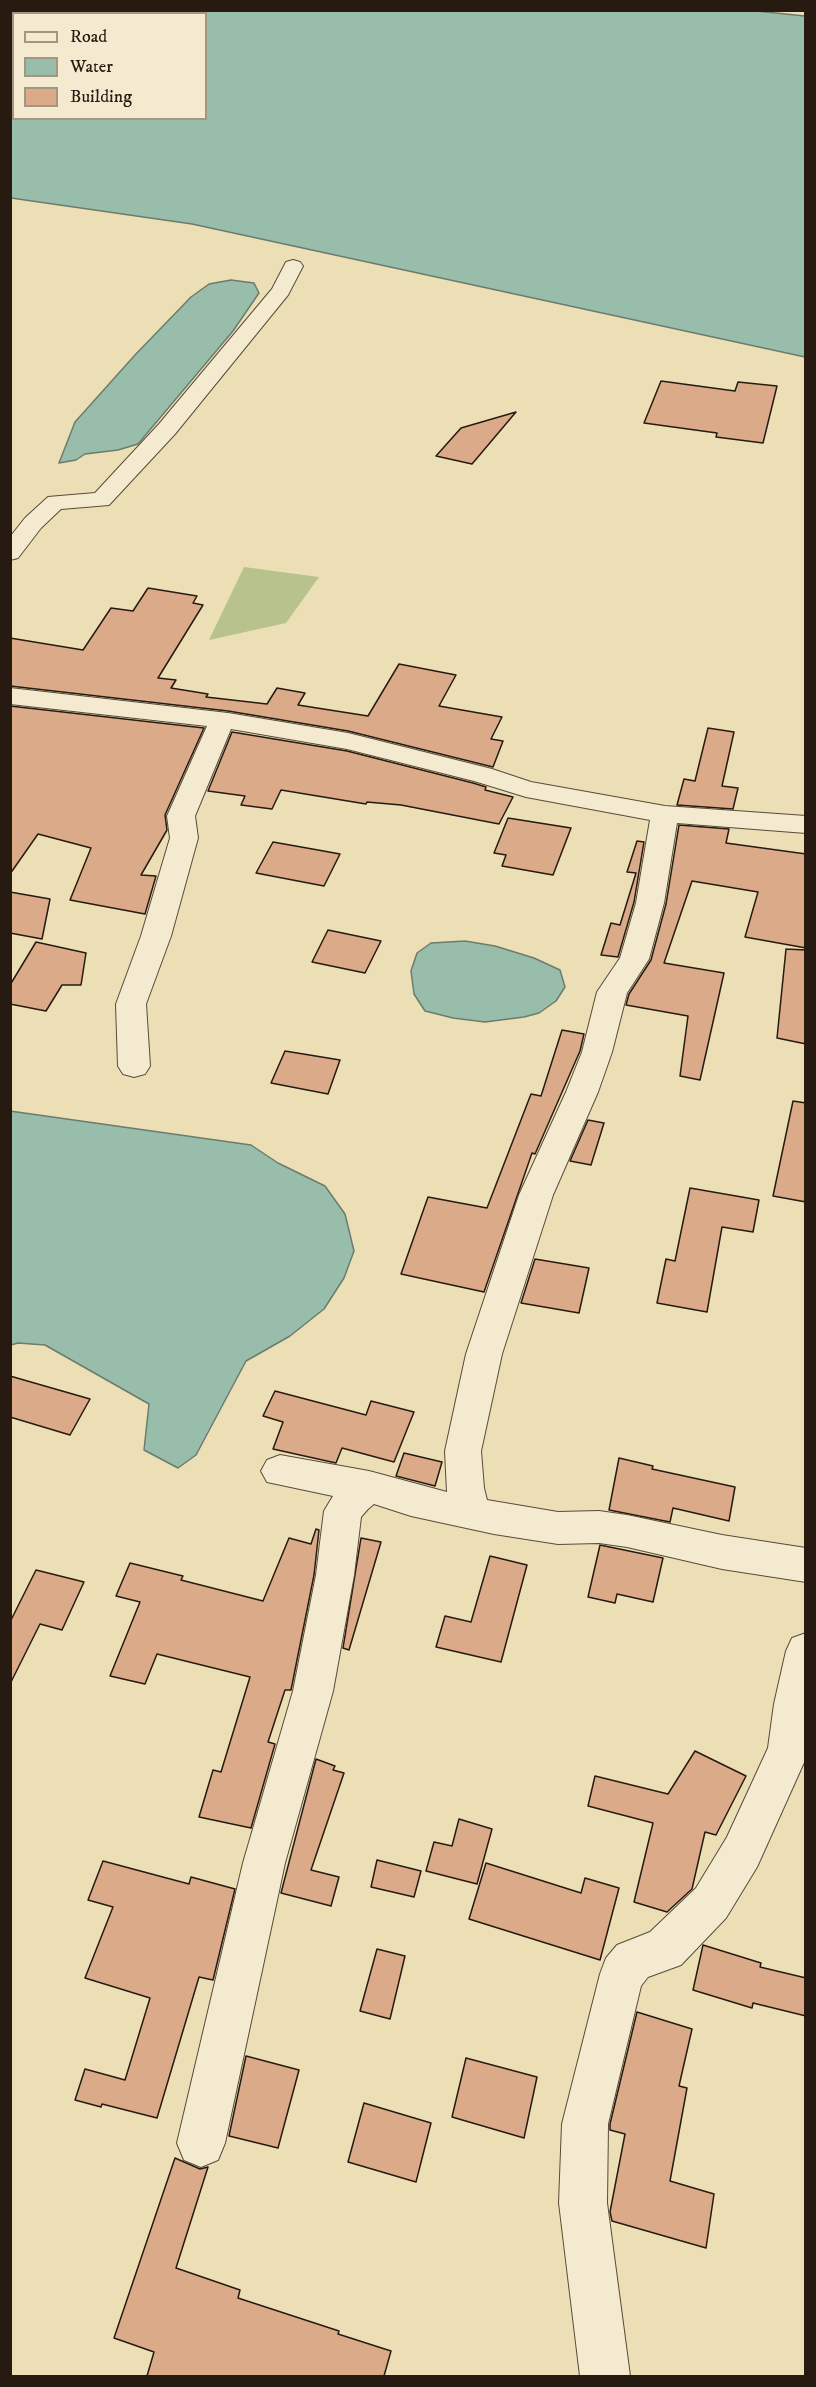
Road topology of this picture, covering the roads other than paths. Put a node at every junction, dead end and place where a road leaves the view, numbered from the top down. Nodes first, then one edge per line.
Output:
1 (293, 266) dead end
2 (10, 553) edge
3 (10, 696) edge
4 (222, 721) junction
5 (665, 814) junction
6 (806, 825) edge
7 (134, 1066) dead end
8 (280, 1471) dead end
9 (369, 1487) junction
10 (472, 1513) junction
11 (806, 1565) edge
12 (806, 1651) edge
13 (201, 2143) dead end
14 (605, 2376) edge

1 - 2 street
3 - 4 street
4 - 5 street
4 - 7 street
5 - 6 street
5 - 10 street
8 - 9 street
9 - 10 street
9 - 13 street
10 - 11 street
12 - 14 street

